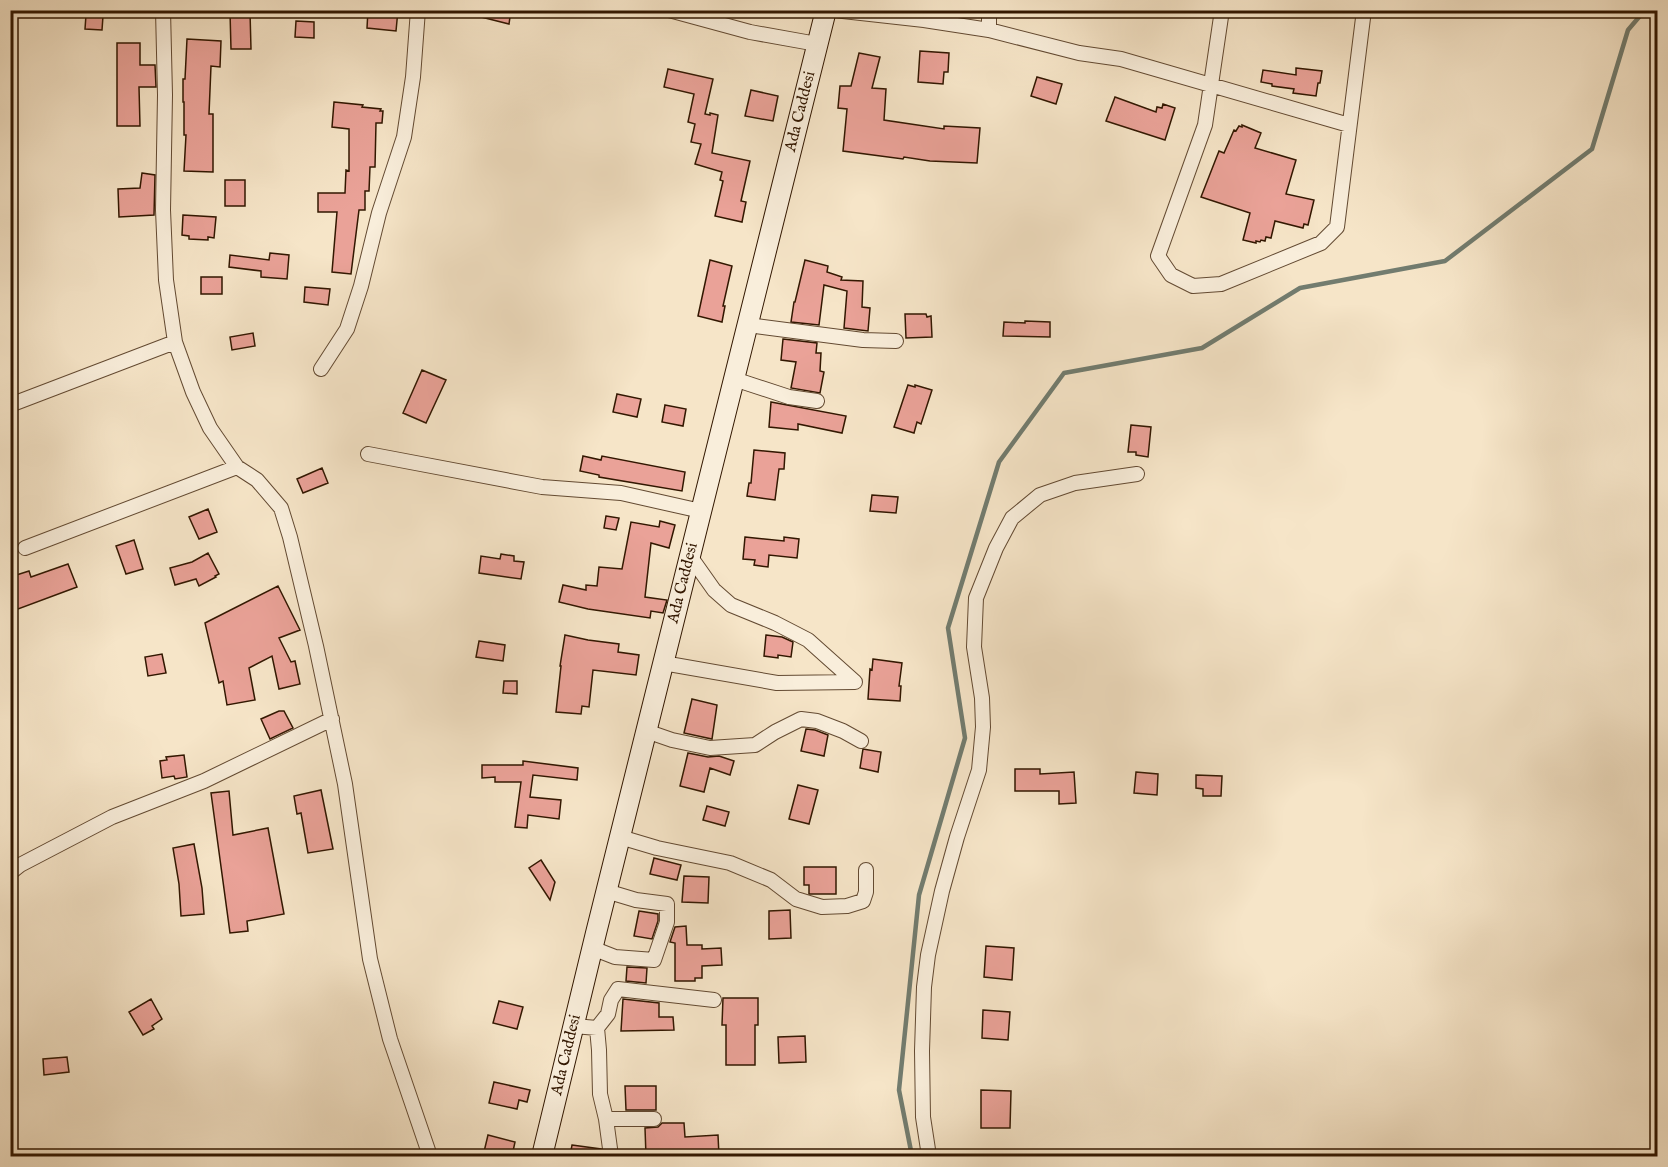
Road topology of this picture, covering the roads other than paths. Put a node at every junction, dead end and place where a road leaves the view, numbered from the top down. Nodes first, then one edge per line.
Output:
1 (163, 10) edge
2 (418, 10) edge
3 (669, 10) edge
4 (826, 10) edge
5 (834, 10) edge
6 (990, 10) edge
7 (1222, 10) edge
8 (1364, 10) edge
9 (989, 30) junction
10 (817, 44) junction
11 (1211, 85) junction
12 (1349, 125) junction
13 (748, 325) junction
14 (896, 341) dead end
15 (175, 342) junction
16 (321, 369) dead end
17 (734, 379) junction
18 (817, 401) dead end
19 (10, 405) edge
20 (368, 454) dead end
21 (237, 467) junction
22 (1137, 474) dead end
23 (701, 511) junction
24 (25, 548) dead end
25 (690, 556) junction
26 (663, 663) junction
27 (332, 719) junction
28 (646, 731) junction
29 (861, 741) dead end
30 (620, 837) junction
31 (866, 870) dead end
32 (10, 873) edge
33 (606, 891) junction
34 (592, 948) junction
35 (714, 1000) dead end
36 (574, 1026) junction
37 (597, 1028) junction
38 (606, 1119) junction
39 (654, 1119) dead end
40 (430, 1156) edge
41 (542, 1156) edge
42 (611, 1156) edge
43 (929, 1156) edge

1 - 15 street
2 - 16 street
3 - 10 street
4 - 10 main road, Ada Caddesi
5 - 9 street
6 - 9 street
7 - 11 street
8 - 12 street
9 - 11 street
10 - 13 main road, Ada Caddesi
11 - 12 street
11 - 12 street
13 - 14 street
13 - 17 main road, Ada Caddesi
15 - 19 street
15 - 21 street
17 - 18 street
17 - 23 main road, Ada Caddesi
20 - 23 street
21 - 24 street
21 - 27 street
22 - 43 street
23 - 25 main road, Ada Caddesi
25 - 26 main road, Ada Caddesi
25 - 26 street
26 - 28 main road, Ada Caddesi
27 - 32 street
27 - 40 street
28 - 29 street
28 - 30 main road, Ada Caddesi
30 - 31 street
30 - 33 main road, Ada Caddesi
33 - 34 main road, Ada Caddesi
33 - 34 street
34 - 36 main road, Ada Caddesi
35 - 37 street
36 - 37 street
36 - 41 main road, Ada Caddesi
37 - 38 street
38 - 39 street
38 - 42 street

